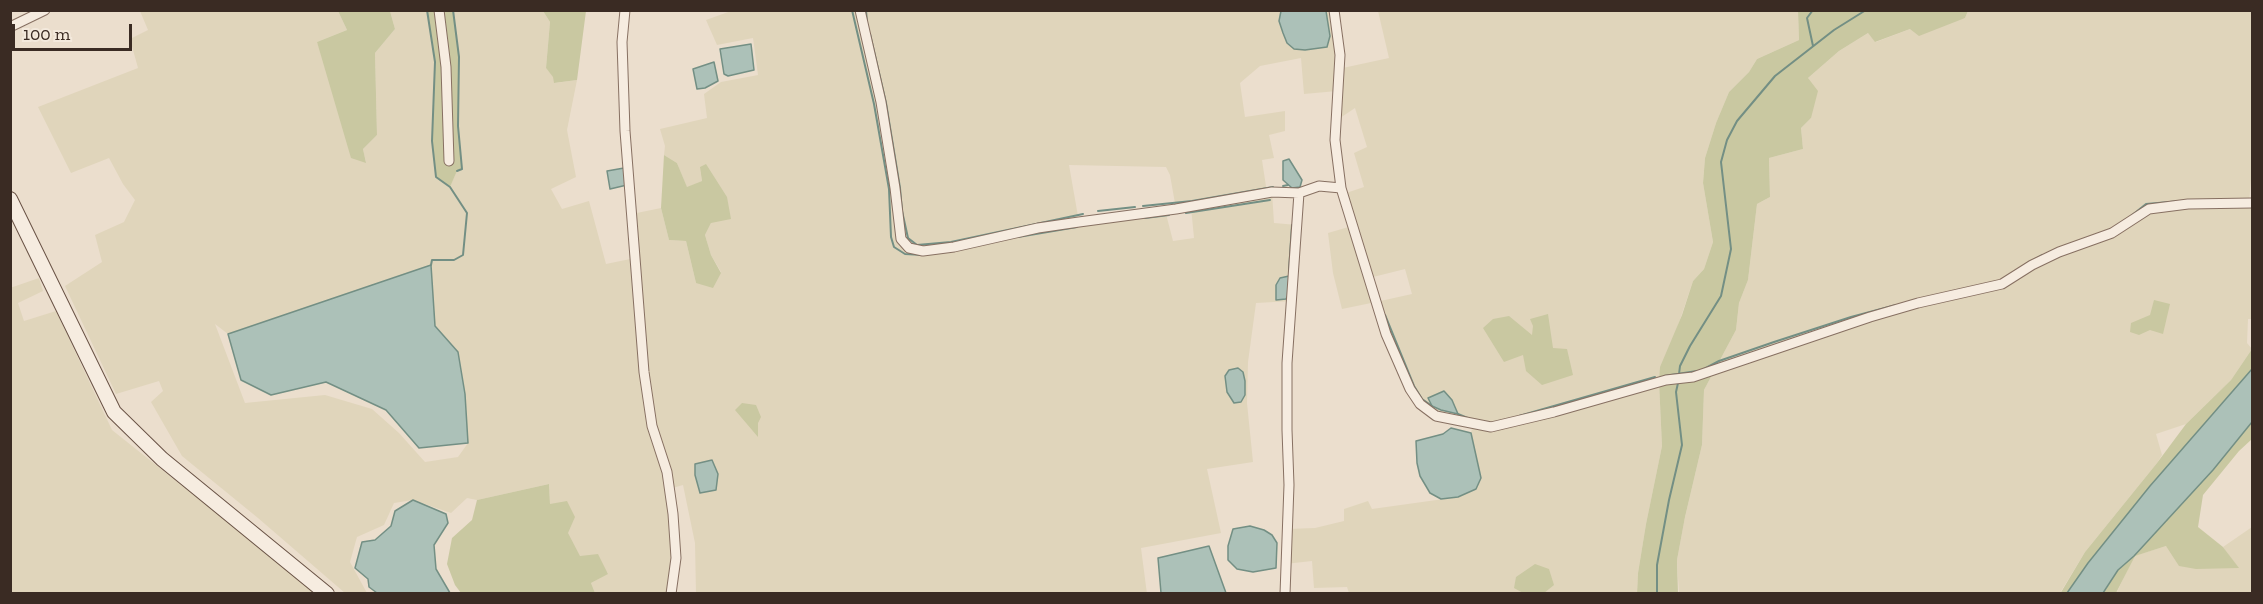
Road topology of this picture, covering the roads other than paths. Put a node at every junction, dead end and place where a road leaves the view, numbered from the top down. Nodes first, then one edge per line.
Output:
1 (45, 10) edge
2 (439, 10) edge
3 (625, 10) edge
4 (860, 10) edge
5 (1334, 10) edge
6 (10, 27) edge
7 (449, 161) dead end
8 (1341, 188) junction
9 (1299, 193) junction
10 (10, 199) edge
11 (2253, 203) edge
12 (327, 594) edge
13 (671, 594) edge
14 (1285, 594) edge

1 - 6 street
2 - 7 street
3 - 13 street
4 - 9 street
5 - 8 street
8 - 9 street
8 - 11 street
9 - 14 street
10 - 12 street

